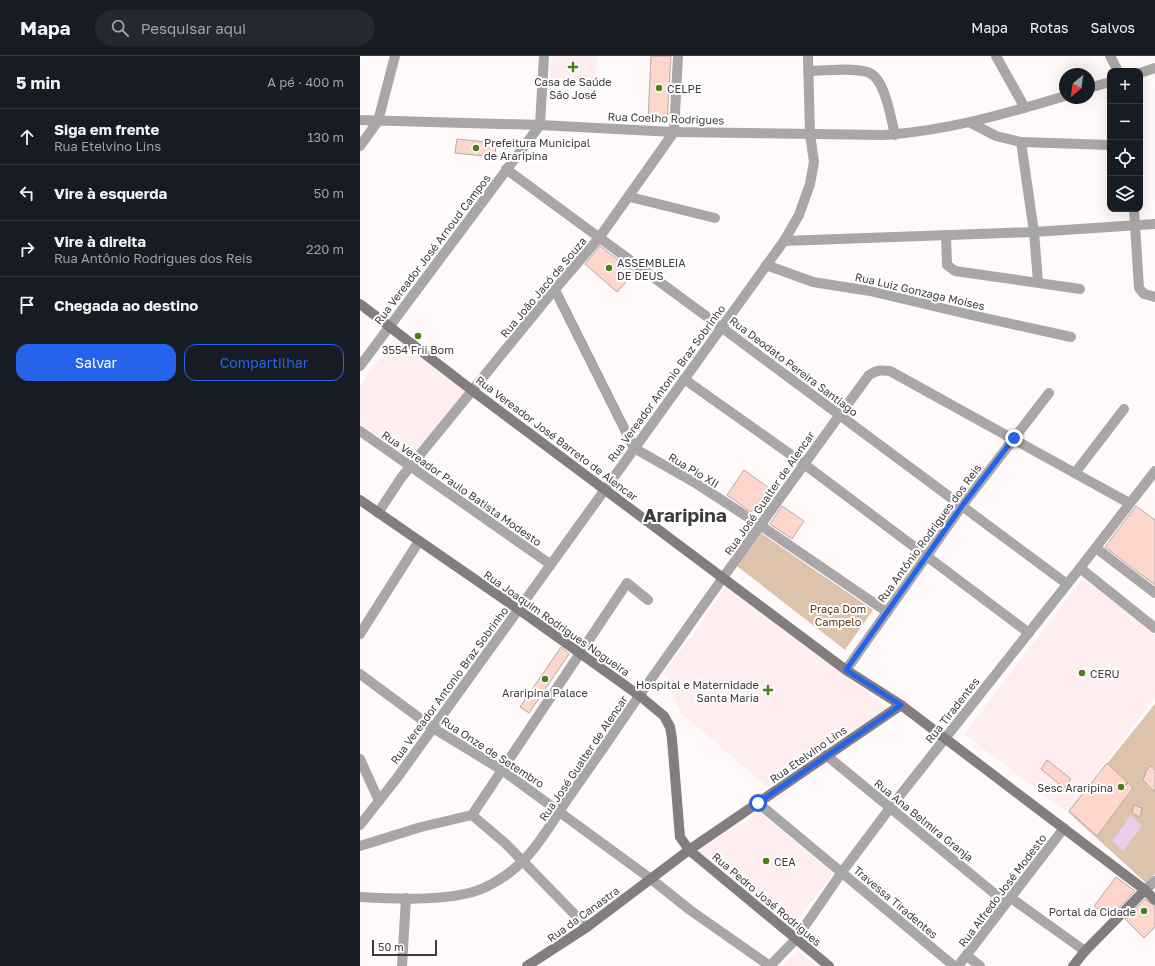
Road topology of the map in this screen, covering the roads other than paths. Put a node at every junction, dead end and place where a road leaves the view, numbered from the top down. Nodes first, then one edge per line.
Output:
1 (394, 56) edge
2 (544, 56) edge
3 (678, 56) edge
4 (808, 56) edge
5 (996, 56) edge
6 (1110, 56) edge
7 (1116, 68) edge
8 (1155, 68) edge
9 (808, 71) junction
10 (1143, 72) edge
11 (1107, 83) edge
12 (1095, 86) edge
13 (1059, 98) edge
14 (1025, 108) junction
15 (360, 120) edge
16 (378, 121) junction
17 (971, 123) junction
18 (540, 125) junction
19 (674, 132) junction
20 (810, 134) junction
21 (895, 135) junction
22 (1021, 142) junction
23 (1107, 145) edge
24 (360, 146) edge
25 (506, 170) junction
26 (630, 196) junction
27 (1134, 212) edge
28 (714, 218) dead end
29 (1155, 224) edge
30 (1134, 225) junction
31 (1034, 232) junction
32 (946, 235) junction
33 (599, 238) junction
34 (784, 241) junction
35 (766, 265) junction
36 (1038, 282) junction
37 (1080, 289) dead end
38 (555, 290) junction
39 (1155, 297) edge
40 (360, 304) edge
41 (390, 325) junction
42 (721, 327) junction
43 (1071, 336) dead end
44 (360, 366) edge
45 (684, 379) junction
46 (473, 391) junction
47 (1049, 393) dead end
48 (1124, 409) dead end
49 (839, 415) junction
50 (360, 430) edge
51 (1014, 438) junction
52 (634, 448) junction
53 (804, 464) junction
54 (410, 466) junction
55 (1155, 470) edge
56 (1075, 473) junction
57 (604, 489) junction
58 (360, 500) edge
59 (1129, 503) junction
60 (962, 506) junction
61 (378, 513) junction
62 (760, 525) junction
63 (419, 541) junction
64 (1096, 548) junction
65 (928, 555) junction
66 (550, 564) junction
67 (1080, 568) junction
68 (723, 578) junction
69 (1067, 584) junction
70 (1155, 593) edge
71 (648, 600) dead end
72 (518, 608) junction
73 (887, 612) junction
74 (1155, 628) edge
75 (1029, 633) junction
76 (360, 634) edge
77 (580, 653) junction
78 (846, 670) junction
79 (361, 677) edge
80 (640, 696) junction
81 (901, 705) junction
82 (433, 728) junction
83 (945, 738) junction
84 (826, 755) junction
85 (360, 759) edge
86 (502, 770) junction
87 (379, 801) junction
88 (758, 803) junction
89 (890, 808) junction
90 (559, 811) junction
91 (472, 815) junction
92 (361, 821) edge
93 (1064, 828) junction
94 (360, 846) edge
95 (689, 850) junction
96 (523, 862) junction
97 (842, 872) junction
98 (651, 879) junction
99 (1155, 881) edge
100 (1145, 890) junction
101 (1155, 895) edge
102 (360, 897) edge
103 (406, 898) junction
104 (1155, 900) edge
105 (1009, 901) junction
106 (587, 927) junction
107 (796, 939) junction
108 (1085, 951) junction
109 (967, 956) junction
110 (402, 966) edge
111 (527, 966) edge
112 (770, 966) edge
113 (829, 966) edge
114 (954, 966) edge
115 (958, 966) edge
116 (980, 966) edge
117 (1072, 966) edge

1 - 16 street
2 - 18 street
3 - 19 street
4 - 9 street, Rua Vereador Antonio Braz Sobrinho
5 - 14 street
6 - 7 street
8 - 10 street
9 - 20 street, Rua Vereador Antonio Braz Sobrinho
9 - 21 street
11 - 12 street
13 - 14 street, Rua Coelho Rodrigues
14 - 17 street, Rua Coelho Rodrigues
15 - 16 street, Rua Coelho Rodrigues
16 - 18 street, Rua Coelho Rodrigues
16 - 24 street
17 - 21 street, Rua Coelho Rodrigues
17 - 22 street
18 - 19 street, Rua Coelho Rodrigues
18 - 25 street, Rua Vereador José Arnoud Campos
19 - 20 street, Rua Coelho Rodrigues
19 - 26 street, Rua João Jacó de Souza
20 - 21 street, Rua Coelho Rodrigues
20 - 34 street, Rua Vereador Antonio Braz Sobrinho
22 - 23 street
22 - 31 street
25 - 33 street, Rua Deodato Pereira Santiago
25 - 41 street, Rua Vereador José Arnoud Campos
26 - 28 street
26 - 33 street, Rua João Jacó de Souza
27 - 30 street
29 - 30 street
30 - 31 street
30 - 39 street
31 - 32 street
31 - 36 street
32 - 34 street
32 - 36 street
33 - 38 street, Rua João Jacó de Souza
33 - 42 street, Rua Deodato Pereira Santiago
34 - 35 street, Rua Vereador Antonio Braz Sobrinho
35 - 42 street, Rua Vereador Antonio Braz Sobrinho
35 - 43 street, Rua Luiz Gonzaga Moises
36 - 37 street
38 - 46 street, Rua João Jacó de Souza
38 - 52 street
40 - 41 main road, Rua Vereador José Barreto de Alencar
41 - 44 street, Rua Vereador José Arnoud Campos
41 - 46 main road, Rua Vereador José Barreto de Alencar
42 - 45 street, Rua Vereador Antonio Braz Sobrinho
42 - 49 street, Rua Deodato Pereira Santiago
45 - 52 street, Rua Vereador Antonio Braz Sobrinho
45 - 53 street
46 - 54 street, Rua João Jacó de Souza
46 - 57 main road, Rua Vereador José Barreto de Alencar
47 - 51 street, Rua Antônio Rodrigues dos Reis
48 - 56 street
49 - 51 street, Rua José Gualter de Alencar
49 - 53 street, Rua José Gualter de Alencar
49 - 60 street, Rua Deodato Pereira Santiago
50 - 54 street, Rua Vereador Paulo Batista Modesto
51 - 56 street
51 - 60 street, Rua Antônio Rodrigues dos Reis
52 - 57 street, Rua Vereador Antonio Braz Sobrinho
52 - 62 street, Rua Pio XII
53 - 62 street, Rua José Gualter de Alencar
53 - 65 street
54 - 61 street, Rua João Jacó de Souza
54 - 66 street, Rua Vereador Paulo Batista Modesto
55 - 59 street, Rua Tiradentes
56 - 59 street
57 - 66 street, Rua Vereador Antonio Braz Sobrinho
57 - 68 main road, Rua Vereador José Barreto de Alencar
58 - 61 main road, Rua Joaquim Rodrigues Nogueira
59 - 64 street, Rua Tiradentes
60 - 65 street, Rua Antônio Rodrigues dos Reis
60 - 69 street, Rua Deodato Pereira Santiago
61 - 63 main road, Rua Joaquim Rodrigues Nogueira
62 - 68 street, Rua José Gualter de Alencar
62 - 73 street, Rua Pio XII
63 - 72 main road, Rua Joaquim Rodrigues Nogueira
63 - 76 street
64 - 67 street, Rua Tiradentes
64 - 70 street
65 - 73 street, Rua Antônio Rodrigues dos Reis
65 - 75 street
66 - 72 street, Rua Vereador Antonio Braz Sobrinho
67 - 69 street, Rua Tiradentes
67 - 74 street
68 - 78 main road, Rua Vereador José Barreto de Alencar
68 - 80 street, Rua José Gualter de Alencar
69 - 75 street, Rua Tiradentes
71 - 77 street
72 - 77 main road, Rua Joaquim Rodrigues Nogueira
72 - 82 street, Rua Vereador Antonio Braz Sobrinho
73 - 78 street, Rua Antônio Rodrigues dos Reis
75 - 83 street, Rua Tiradentes
77 - 80 main road, Rua Joaquim Rodrigues Nogueira
77 - 86 street
78 - 81 main road, Rua Vereador José Barreto de Alencar
79 - 82 street, Rua Onze de Setembro
80 - 90 street, Rua José Gualter de Alencar
80 - 95 main road, Rua Joaquim Rodrigues Nogueira
81 - 83 main road, Rua Vereador José Barreto de Alencar
81 - 84 main road, Rua Etelvino Lins
82 - 86 street, Rua Onze de Setembro
82 - 87 street, Rua Vereador Antonio Braz Sobrinho
83 - 89 street, Rua Tiradentes
83 - 93 main road, Rua Vereador José Barreto de Alencar
84 - 88 main road, Rua Etelvino Lins
84 - 89 street, Rua Ana Belmira Granja
85 - 87 street
86 - 90 street, Rua Onze de Setembro
86 - 91 street
87 - 92 street, Rua Vereador Antonio Braz Sobrinho
88 - 95 main road, Rua Etelvino Lins
88 - 97 street, Travessa Tiradentes
89 - 97 street, Rua Tiradentes
89 - 105 street, Rua Ana Belmira Granja
90 - 96 street, Rua José Gualter de Alencar
90 - 98 street, Rua Onze de Setembro
91 - 94 street
91 - 96 street
93 - 100 main road, Rua Vereador José Barreto de Alencar
93 - 105 street, Rua Alfredo José Modesto
95 - 98 main road, Rua Etelvino Lins
95 - 107 main road, Rua Pedro José Rodrigues
96 - 103 street, Rua José Gualter de Alencar
96 - 106 street
97 - 107 street, Rua Tiradentes
97 - 114 street, Travessa Tiradentes
98 - 106 main road, Rua da Canastra
98 - 112 street, Rua Onze de Setembro
99 - 100 street
100 - 101 main road
100 - 104 main road
100 - 108 main road
102 - 103 street, Rua José Gualter de Alencar
103 - 110 street
105 - 108 street, Rua Ana Belmira Granja
105 - 109 street, Rua Alfredo José Modesto
106 - 111 main road, Rua da Canastra
107 - 112 street, Rua Tiradentes
107 - 113 main road, Rua Pedro José Rodrigues
108 - 117 main road
109 - 115 street, Rua Alfredo José Modesto
109 - 116 street

